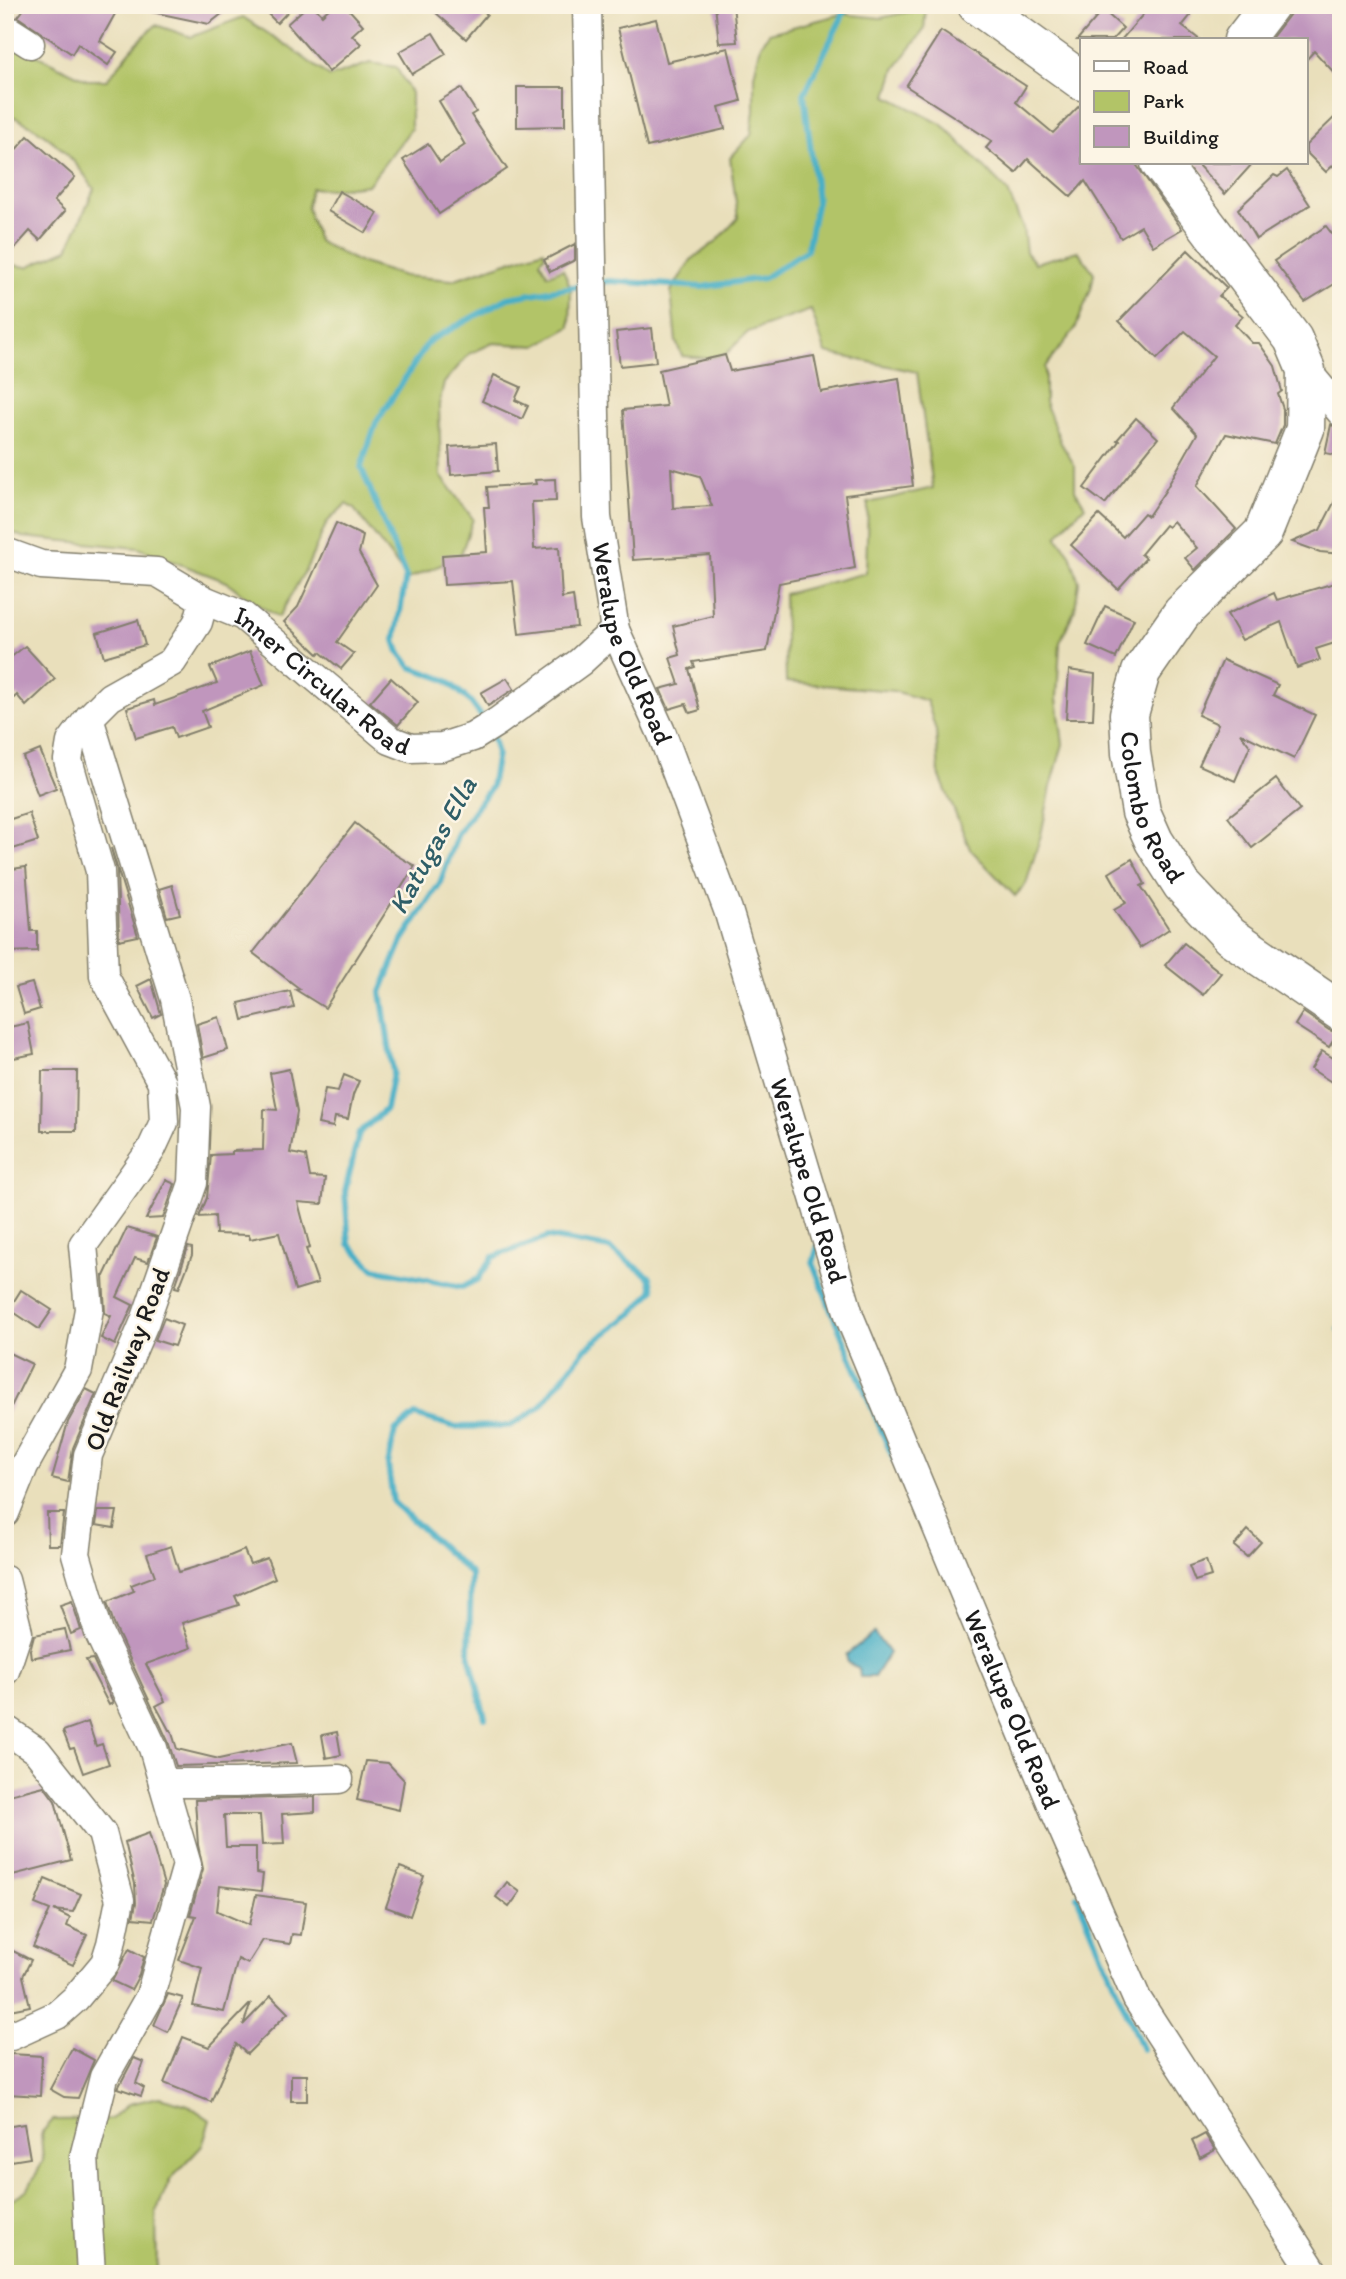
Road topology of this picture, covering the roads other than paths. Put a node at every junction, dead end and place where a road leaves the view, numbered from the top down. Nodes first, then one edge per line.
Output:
1 (587, 5) edge
2 (977, 5) edge
3 (1270, 5) edge
4 (5, 28) edge
5 (1244, 38) edge
6 (30, 44) dead end
7 (1080, 80) edge
8 (1161, 164) edge
9 (1306, 370) junction
10 (1341, 412) edge
11 (5, 552) edge
12 (204, 600) junction
13 (615, 630) junction
14 (89, 718) junction
15 (1341, 1012) edge
16 (5, 1513) edge
17 (5, 1580) edge
18 (5, 1671) edge
19 (5, 1729) edge
20 (339, 1779) dead end
21 (163, 1783) junction
22 (5, 2036) edge
23 (91, 2274) edge
24 (1315, 2274) edge

1 - 13 street, Weralupe Old Road
2 - 7 highway
3 - 5 highway
4 - 6 street
8 - 9 highway, Colombo Road
9 - 10 street
9 - 15 highway, Colombo Road
11 - 12 street, Inner Circular Road
12 - 13 street, Inner Circular Road
12 - 14 street
13 - 24 street, Weralupe Old Road
14 - 16 street
14 - 21 street, Old Railway Road
17 - 18 street
19 - 22 street
20 - 21 street
21 - 23 street, Old Railway Road

